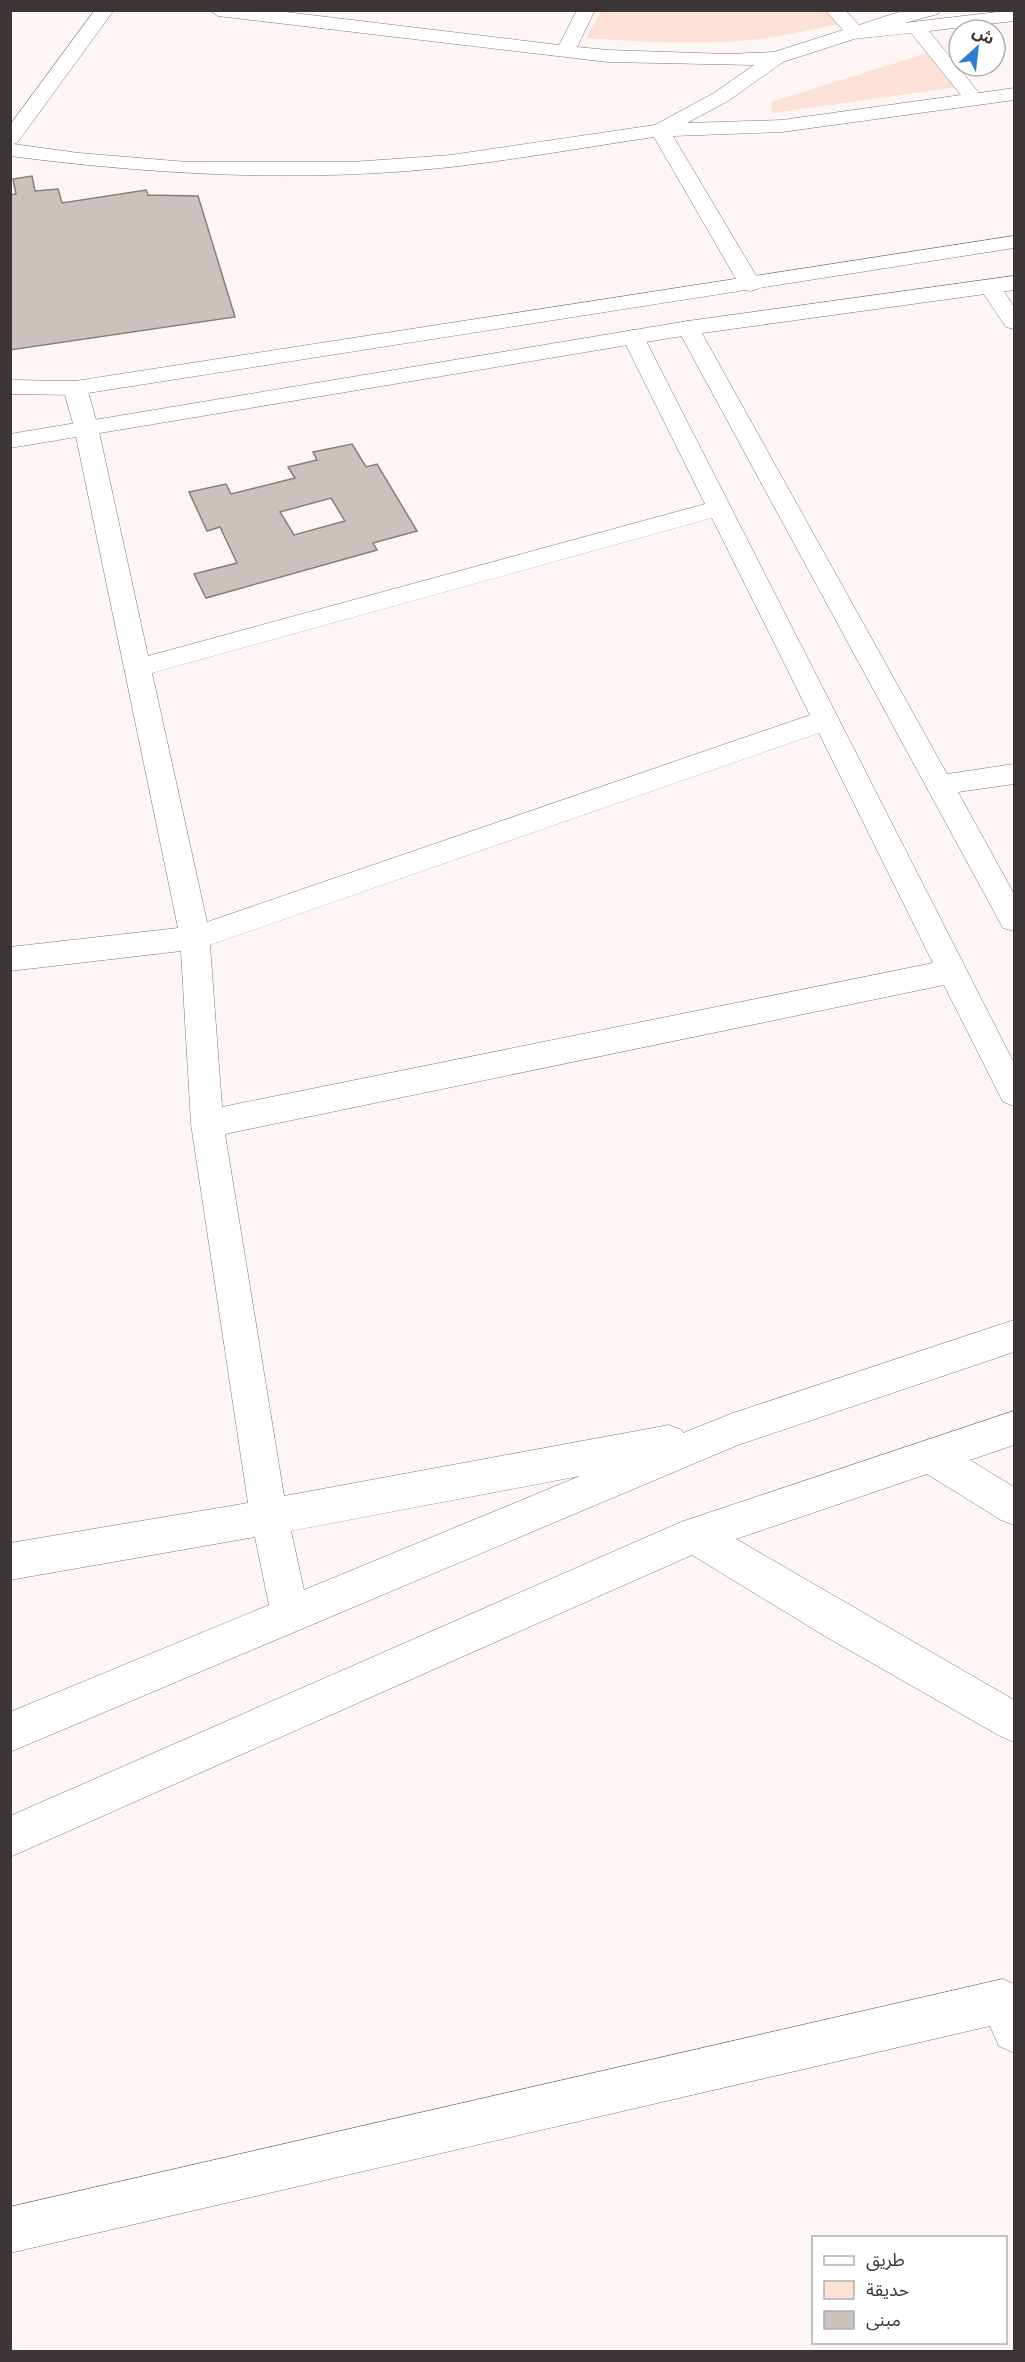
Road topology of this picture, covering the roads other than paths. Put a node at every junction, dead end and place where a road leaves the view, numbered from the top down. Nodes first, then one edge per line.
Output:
1 (105, 10) edge
2 (218, 10) edge
3 (586, 10) edge
4 (834, 10) edge
5 (932, 10) edge
6 (1014, 15) edge
7 (918, 28) junction
8 (857, 34) junction
9 (565, 51) junction
10 (776, 58) junction
11 (1014, 94) edge
12 (975, 100) junction
13 (660, 130) junction
14 (10, 139) edge
15 (10, 150) edge
16 (1014, 242) edge
17 (1014, 283) edge
18 (750, 284) junction
19 (990, 287) junction
20 (1014, 322) edge
21 (688, 328) junction
22 (633, 336) junction
23 (10, 387) edge
24 (75, 388) junction
25 (87, 427) junction
26 (10, 441) edge
27 (719, 508) junction
28 (138, 668) junction
29 (826, 720) junction
30 (1014, 774) edge
31 (939, 785) junction
32 (1014, 921) edge
33 (195, 938) junction
34 (10, 959) edge
35 (952, 971) junction
36 (1014, 1093) edge
37 (207, 1124) junction
38 (1014, 1336) edge
39 (1014, 1428) edge
40 (732, 1430) junction
41 (930, 1456) junction
42 (1014, 1507) edge
43 (269, 1516) junction
44 (694, 1535) junction
45 (10, 1562) edge
46 (290, 1615) junction
47 (1014, 1722) edge
48 (10, 1732) edge
49 (10, 1837) edge
50 (1014, 2031) edge
51 (10, 2230) edge

1 - 14 street
2 - 9 street
3 - 9 street
4 - 8 street
5 - 8 street
6 - 7 street
7 - 8 street
7 - 12 street
8 - 10 street
9 - 10 street
10 - 13 street
11 - 12 street
12 - 13 street
13 - 15 street
13 - 18 street
16 - 18 street
17 - 19 street
18 - 24 street
19 - 20 street
19 - 21 street
21 - 22 street
21 - 31 street
22 - 25 street
22 - 27 street
23 - 24 street
24 - 25 street
25 - 26 street
25 - 28 street
27 - 28 street
27 - 29 street
28 - 33 street
29 - 33 street
29 - 35 street
30 - 31 street
31 - 32 street
33 - 34 street
33 - 37 street
35 - 36 street
35 - 37 street
37 - 43 street
38 - 40 street
39 - 41 street
40 - 43 street
40 - 46 street
41 - 42 street
41 - 44 street
43 - 45 street
43 - 46 street
44 - 47 street
44 - 49 street
46 - 48 street
50 - 51 street

